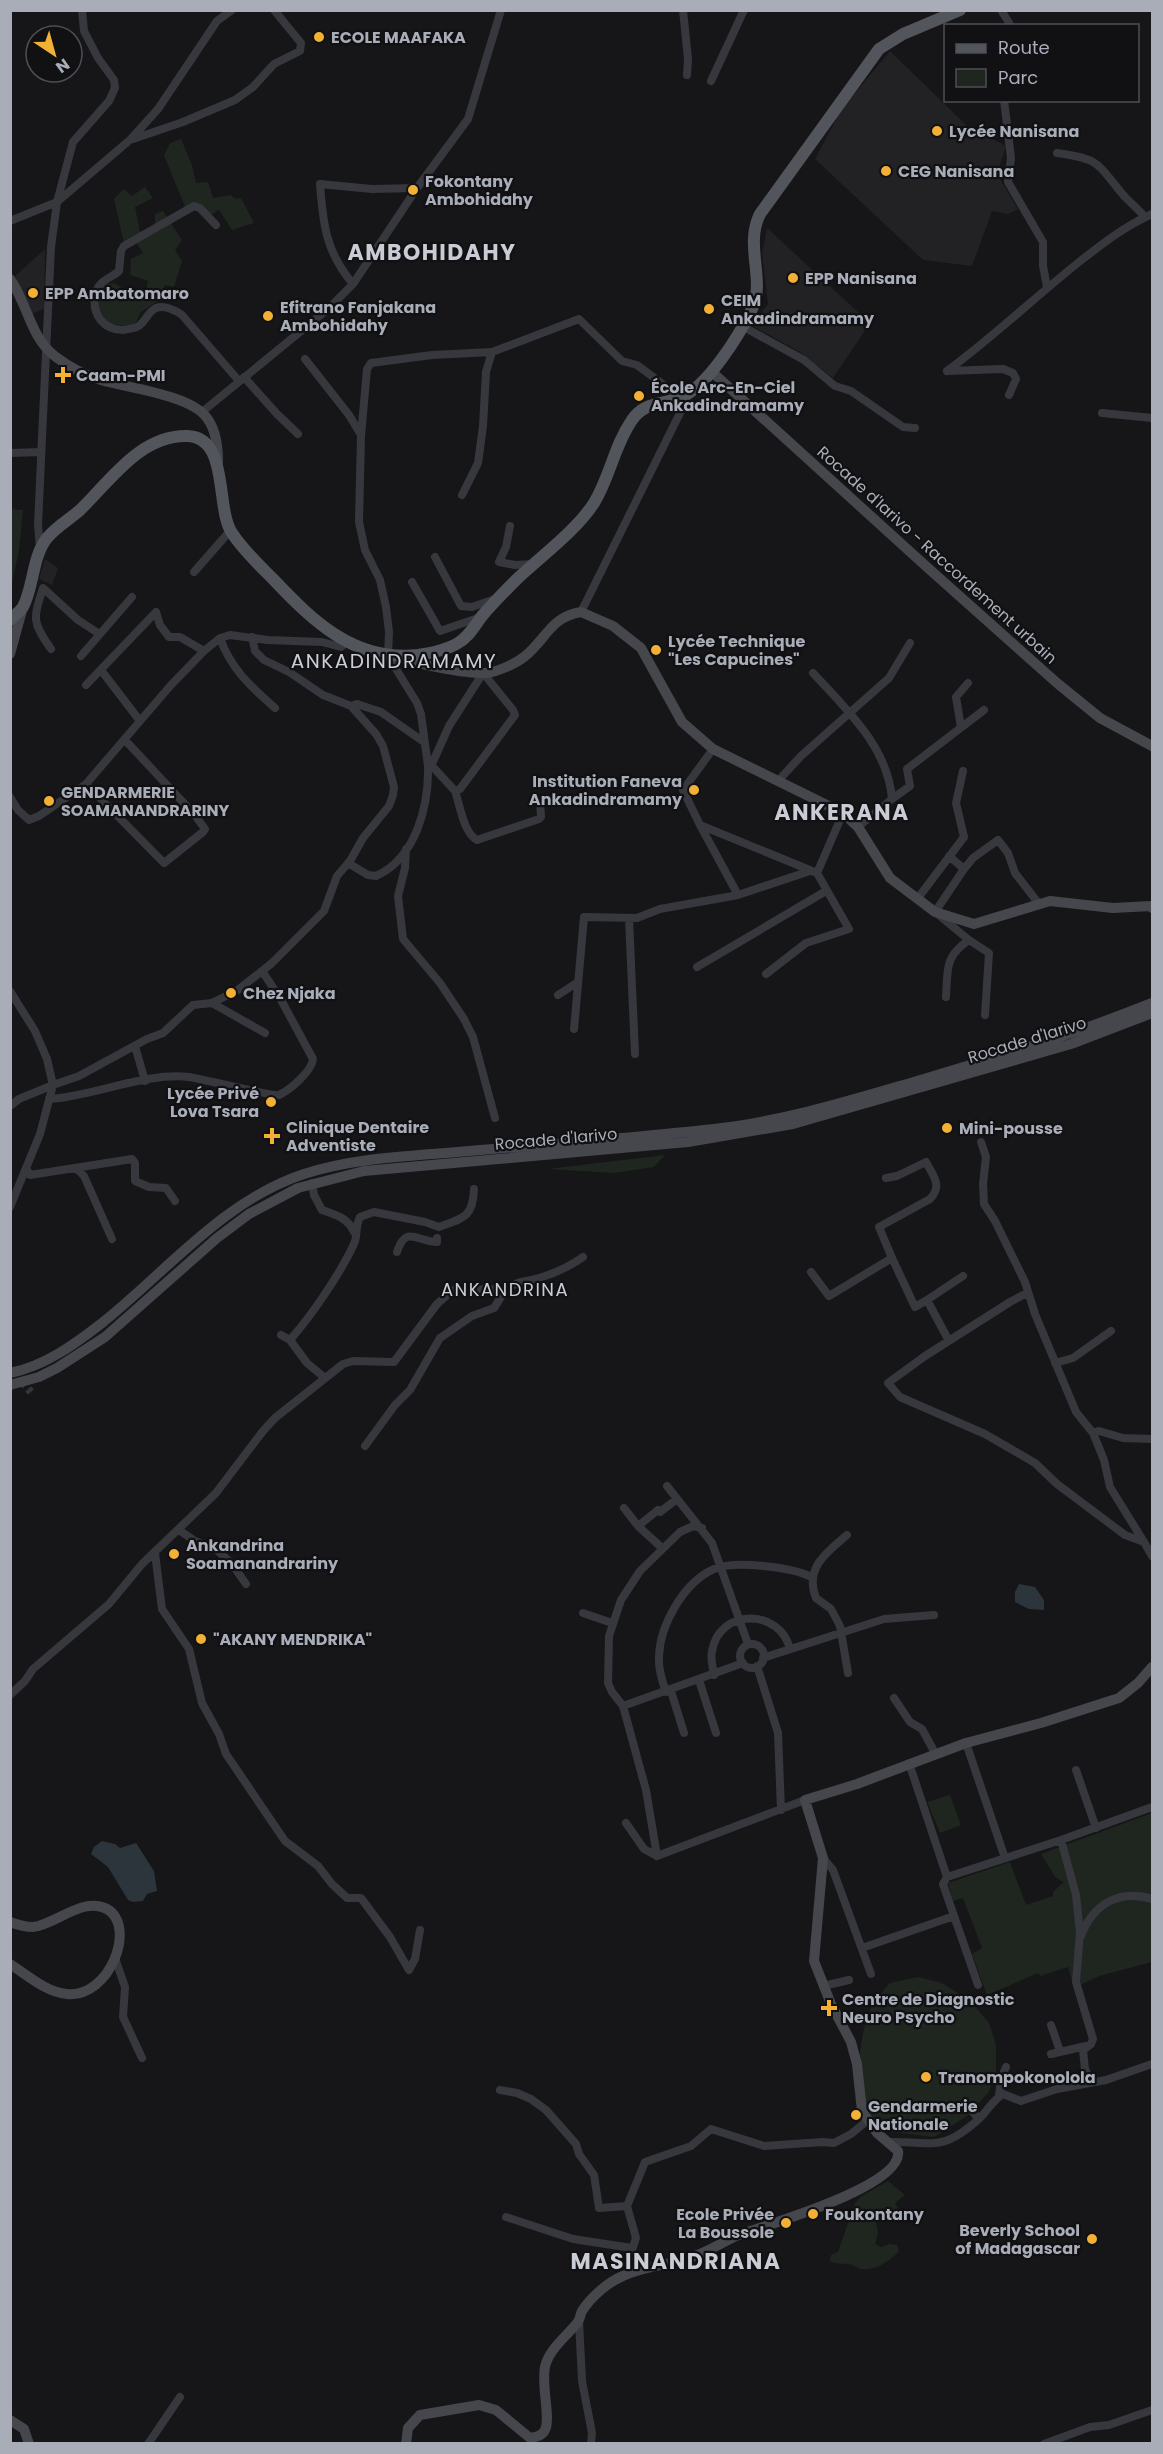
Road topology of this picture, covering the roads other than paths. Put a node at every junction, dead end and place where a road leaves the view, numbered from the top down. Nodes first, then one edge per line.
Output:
1 (82, 10) edge
2 (232, 10) edge
3 (274, 10) edge
4 (501, 10) edge
5 (683, 10) edge
6 (744, 10) edge
7 (960, 10) edge
8 (1001, 10) edge
9 (1010, 24) edge
10 (687, 75) dead end
11 (711, 81) dead end
12 (1004, 102) edge
13 (131, 139) junction
14 (1057, 153) dead end
15 (417, 188) junction
16 (57, 202) junction
17 (1149, 216) edge
18 (10, 221) edge
19 (216, 225) dead end
20 (10, 279) edge
21 (353, 284) junction
22 (1047, 287) junction
23 (742, 326) junction
24 (46, 350) junction
25 (492, 352) junction
26 (305, 359) dead end
27 (712, 372) junction
28 (242, 379) junction
29 (1010, 395) dead end
30 (680, 397) junction
31 (202, 412) junction
32 (1102, 413) dead end
33 (1152, 418) edge
34 (915, 428) dead end
35 (298, 434) dead end
36 (361, 435) junction
37 (41, 452) junction
38 (10, 453) edge
39 (218, 468) junction
40 (462, 495) dead end
41 (510, 526) dead end
42 (230, 531) junction
43 (40, 553) junction
44 (435, 556) dead end
45 (533, 564) junction
46 (194, 572) dead end
47 (31, 577) junction
48 (412, 582) dead end
49 (44, 588) junction
50 (132, 597) dead end
51 (498, 598) junction
52 (23, 607) junction
53 (581, 612) junction
54 (482, 616) junction
55 (10, 620) edge
56 (98, 633) junction
57 (252, 637) junction
58 (220, 638) junction
59 (347, 642) junction
60 (910, 643) dead end
61 (51, 649) dead end
62 (204, 651) junction
63 (10, 654) edge
64 (81, 656) dead end
65 (394, 656) junction
66 (101, 670) junction
67 (483, 673) junction
68 (813, 673) dead end
69 (969, 683) dead end
70 (86, 685) dead end
71 (351, 706) junction
72 (275, 708) dead end
73 (984, 710) dead end
74 (850, 713) junction
75 (140, 721) junction
76 (961, 727) junction
77 (125, 740) junction
78 (424, 742) junction
79 (1152, 746) edge
80 (713, 749) junction
81 (428, 766) junction
82 (963, 771) dead end
83 (778, 781) junction
84 (86, 784) junction
85 (455, 791) junction
86 (10, 797) edge
87 (892, 799) junction
88 (540, 800) dead end
89 (843, 813) junction
90 (700, 825) junction
91 (858, 826) junction
92 (406, 848) junction
93 (949, 856) junction
94 (348, 863) junction
95 (964, 869) junction
96 (814, 872) junction
97 (826, 891) junction
98 (738, 895) junction
99 (918, 898) junction
100 (1040, 904) junction
101 (1152, 908) edge
102 (935, 912) junction
103 (629, 918) junction
104 (969, 940) junction
105 (698, 967) dead end
106 (262, 971) junction
107 (766, 974) dead end
108 (578, 982) junction
109 (10, 991) edge
110 (558, 995) dead end
111 (946, 997) dead end
112 (212, 1003) junction
113 (1152, 1003) edge
114 (1152, 1013) edge
115 (984, 1015) dead end
116 (574, 1029) dead end
117 (265, 1033) dead end
118 (135, 1046) junction
119 (635, 1054) dead end
120 (145, 1081) junction
121 (53, 1084) junction
122 (49, 1099) junction
123 (10, 1106) edge
124 (495, 1118) dead end
125 (981, 1142) dead end
126 (26, 1168) junction
127 (77, 1168) junction
128 (886, 1178) dead end
129 (312, 1183) junction
130 (474, 1189) dead end
131 (175, 1201) dead end
132 (10, 1207) edge
133 (356, 1236) junction
134 (437, 1238) dead end
135 (112, 1239) dead end
136 (397, 1252) dead end
137 (583, 1257) dead end
138 (892, 1258) junction
139 (811, 1272) dead end
140 (963, 1276) dead end
141 (506, 1289) junction
142 (1028, 1293) junction
143 (927, 1300) junction
144 (1111, 1331) dead end
145 (281, 1335) dead end
146 (290, 1341) junction
147 (949, 1341) junction
148 (1055, 1363) junction
149 (10, 1373) edge
150 (325, 1378) junction
151 (10, 1385) edge
152 (1093, 1433) junction
153 (1152, 1439) edge
154 (365, 1446) dead end
155 (667, 1486) dead end
156 (677, 1499) junction
157 (624, 1508) dead end
158 (638, 1526) junction
159 (702, 1528) junction
160 (179, 1530) junction
161 (847, 1534) dead end
162 (1144, 1542) junction
163 (662, 1548) junction
164 (155, 1553) junction
165 (1152, 1556) edge
166 (721, 1566) junction
167 (813, 1578) junction
168 (246, 1584) dead end
169 (583, 1613) dead end
170 (934, 1615) dead end
171 (739, 1619) junction
172 (612, 1623) junction
173 (841, 1632) junction
174 (748, 1644) junction
175 (790, 1649) junction
176 (764, 1658) junction
177 (743, 1663) junction
178 (757, 1666) junction
179 (1152, 1667) edge
180 (848, 1673) dead end
181 (714, 1675) junction
182 (699, 1680) junction
183 (668, 1691) junction
184 (10, 1695) edge
185 (894, 1698) dead end
186 (622, 1706) junction
187 (684, 1733) dead end
188 (716, 1733) dead end
189 (966, 1743) junction
190 (935, 1754) junction
191 (909, 1763) junction
192 (1076, 1770) dead end
193 (805, 1800) junction
194 (1152, 1808) edge
195 (781, 1810) junction
196 (626, 1822) dead end
197 (1096, 1828) junction
198 (1061, 1839) junction
199 (657, 1856) junction
200 (824, 1858) junction
201 (1005, 1858) junction
202 (947, 1877) junction
203 (1152, 1899) edge
204 (954, 1916) junction
205 (10, 1922) edge
206 (420, 1930) dead end
207 (1080, 1940) junction
208 (862, 1948) junction
209 (115, 1958) junction
210 (10, 1964) edge
211 (871, 1974) dead end
212 (849, 1980) dead end
213 (978, 1985) dead end
214 (823, 1986) junction
215 (1051, 2025) dead end
216 (1086, 2046) junction
217 (1060, 2051) junction
218 (1051, 2054) dead end
219 (142, 2058) dead end
220 (1152, 2064) edge
221 (1006, 2067) dead end
222 (1091, 2082) junction
223 (500, 2090) dead end
224 (999, 2096) junction
225 (972, 2111) dead end
226 (979, 2118) junction
227 (868, 2121) junction
228 (889, 2142) junction
229 (627, 2206) junction
230 (506, 2217) dead end
231 (632, 2248) junction
232 (638, 2271) junction
233 (579, 2321) junction
234 (180, 2397) dead end
235 (1152, 2410) edge
236 (10, 2420) edge
237 (29, 2444) edge
238 (148, 2444) edge
239 (406, 2444) edge
240 (591, 2444) edge
241 (1044, 2444) edge

1 - 16 street
2 - 13 street
3 - 13 street
4 - 15 street
5 - 10 street
6 - 11 street
7 - 23 main road
8 - 9 street
12 - 22 street
13 - 16 street
14 - 17 street
15 - 21 street
15 - 21 street
16 - 18 street
16 - 24 street
17 - 22 street
19 - 28 street
20 - 24 main road
21 - 28 street
22 - 29 street
23 - 27 main road
23 - 34 street
24 - 31 main road
24 - 37 street
25 - 30 street
25 - 36 street
25 - 40 street
26 - 36 street
27 - 30 main road
27 - 79 main road, Rocade d'Iarivo - Raccordement urbain
28 - 31 street
28 - 35 street
30 - 45 main road
30 - 53 street
31 - 39 main road
32 - 33 street
36 - 65 street
37 - 38 street
37 - 43 street
39 - 42 main road
39 - 43 main road
41 - 45 street
42 - 46 street
42 - 59 main road
43 - 47 main road
44 - 51 street
45 - 51 main road
47 - 49 street
47 - 52 main road
48 - 54 street
49 - 56 street
49 - 61 street
50 - 56 street
51 - 54 main road
52 - 55 main road
52 - 63 main road
53 - 67 main road
53 - 80 main road
54 - 65 main road
56 - 64 street
57 - 58 street
57 - 59 street
57 - 71 street
58 - 62 street
58 - 72 street
59 - 65 main road
60 - 74 street
62 - 66 street
62 - 75 street
65 - 67 main road
65 - 78 street
66 - 70 street
66 - 75 street
67 - 81 street
67 - 85 street
68 - 74 street
69 - 76 street
71 - 78 street
71 - 94 street
73 - 76 street
74 - 83 street
74 - 87 street
75 - 77 street
76 - 87 street
77 - 84 street
77 - 84 street
78 - 81 street
80 - 83 main road
80 - 90 street
81 - 85 street
81 - 92 street
82 - 93 street
83 - 89 main road
84 - 86 street
85 - 88 street
87 - 91 street
89 - 91 main road
89 - 96 street
90 - 96 street
90 - 98 street
91 - 99 main road
92 - 94 street
92 - 124 street
93 - 95 street
93 - 99 street
94 - 106 street
95 - 100 street
95 - 102 street
96 - 97 street
96 - 98 street
97 - 105 street
97 - 107 street
98 - 103 street
99 - 102 main road
100 - 101 main road
100 - 102 main road
102 - 104 street
103 - 108 street
103 - 119 street
104 - 111 street
104 - 115 street
106 - 112 street
106 - 120 street
108 - 110 street
108 - 116 street
109 - 121 street
112 - 117 street
112 - 118 street
113 - 149 main road, Rocade d'Iarivo
114 - 129 main road, Rocade d'Iarivo
118 - 120 street
118 - 121 street
120 - 122 street
121 - 122 street
121 - 123 street
122 - 126 street
125 - 142 street
126 - 127 street
126 - 132 street
127 - 131 street
127 - 135 street
128 - 138 street
129 - 133 street
129 - 151 main road, Rocade d'Iarivo
130 - 133 street
133 - 146 street
134 - 136 street
137 - 141 street
138 - 139 street
138 - 143 street
140 - 143 street
141 - 150 street
141 - 154 street
142 - 147 street
142 - 148 street
143 - 147 street
144 - 148 street
145 - 146 street
146 - 150 street
147 - 162 street
148 - 152 street
150 - 160 street
152 - 153 street
152 - 162 street
155 - 156 street
156 - 158 street
156 - 159 street
157 - 158 street
158 - 163 street
159 - 163 street
159 - 166 street
160 - 164 street
160 - 168 street
161 - 167 street
162 - 165 street
163 - 172 street
164 - 184 street
164 - 206 street
166 - 167 street
166 - 171 street
166 - 183 street
167 - 173 street
169 - 172 street
170 - 173 street
171 - 174 street
171 - 175 street
171 - 181 street
172 - 186 street
173 - 175 street
173 - 180 street
174 - 176 street
174 - 177 street
175 - 176 street
176 - 178 street
177 - 178 street
177 - 181 street
178 - 195 street
179 - 189 main road
181 - 182 street
182 - 183 street
182 - 188 street
183 - 186 street
183 - 187 street
185 - 190 street
186 - 199 street
189 - 190 main road
189 - 201 street
190 - 191 main road
191 - 193 main road
191 - 202 street
192 - 197 street
193 - 195 street
193 - 200 main road
194 - 197 street
195 - 199 street
196 - 199 street
197 - 198 street
198 - 201 street
198 - 207 street
200 - 208 street
200 - 214 main road
201 - 202 street
202 - 204 street
203 - 207 street
204 - 208 street
204 - 213 street
205 - 209 main road
207 - 216 street
208 - 211 street
209 - 210 main road
209 - 219 street
212 - 214 street
214 - 227 main road
215 - 217 street
216 - 217 street
216 - 222 street
217 - 218 street
220 - 222 street
221 - 224 street
222 - 224 street
223 - 229 street
224 - 226 street
225 - 226 street
226 - 228 street
227 - 228 main road
227 - 229 street
228 - 232 main road
229 - 231 street
230 - 231 street
231 - 232 street
232 - 233 main road
233 - 239 main road
233 - 240 street
234 - 238 street
235 - 241 street
236 - 237 main road

